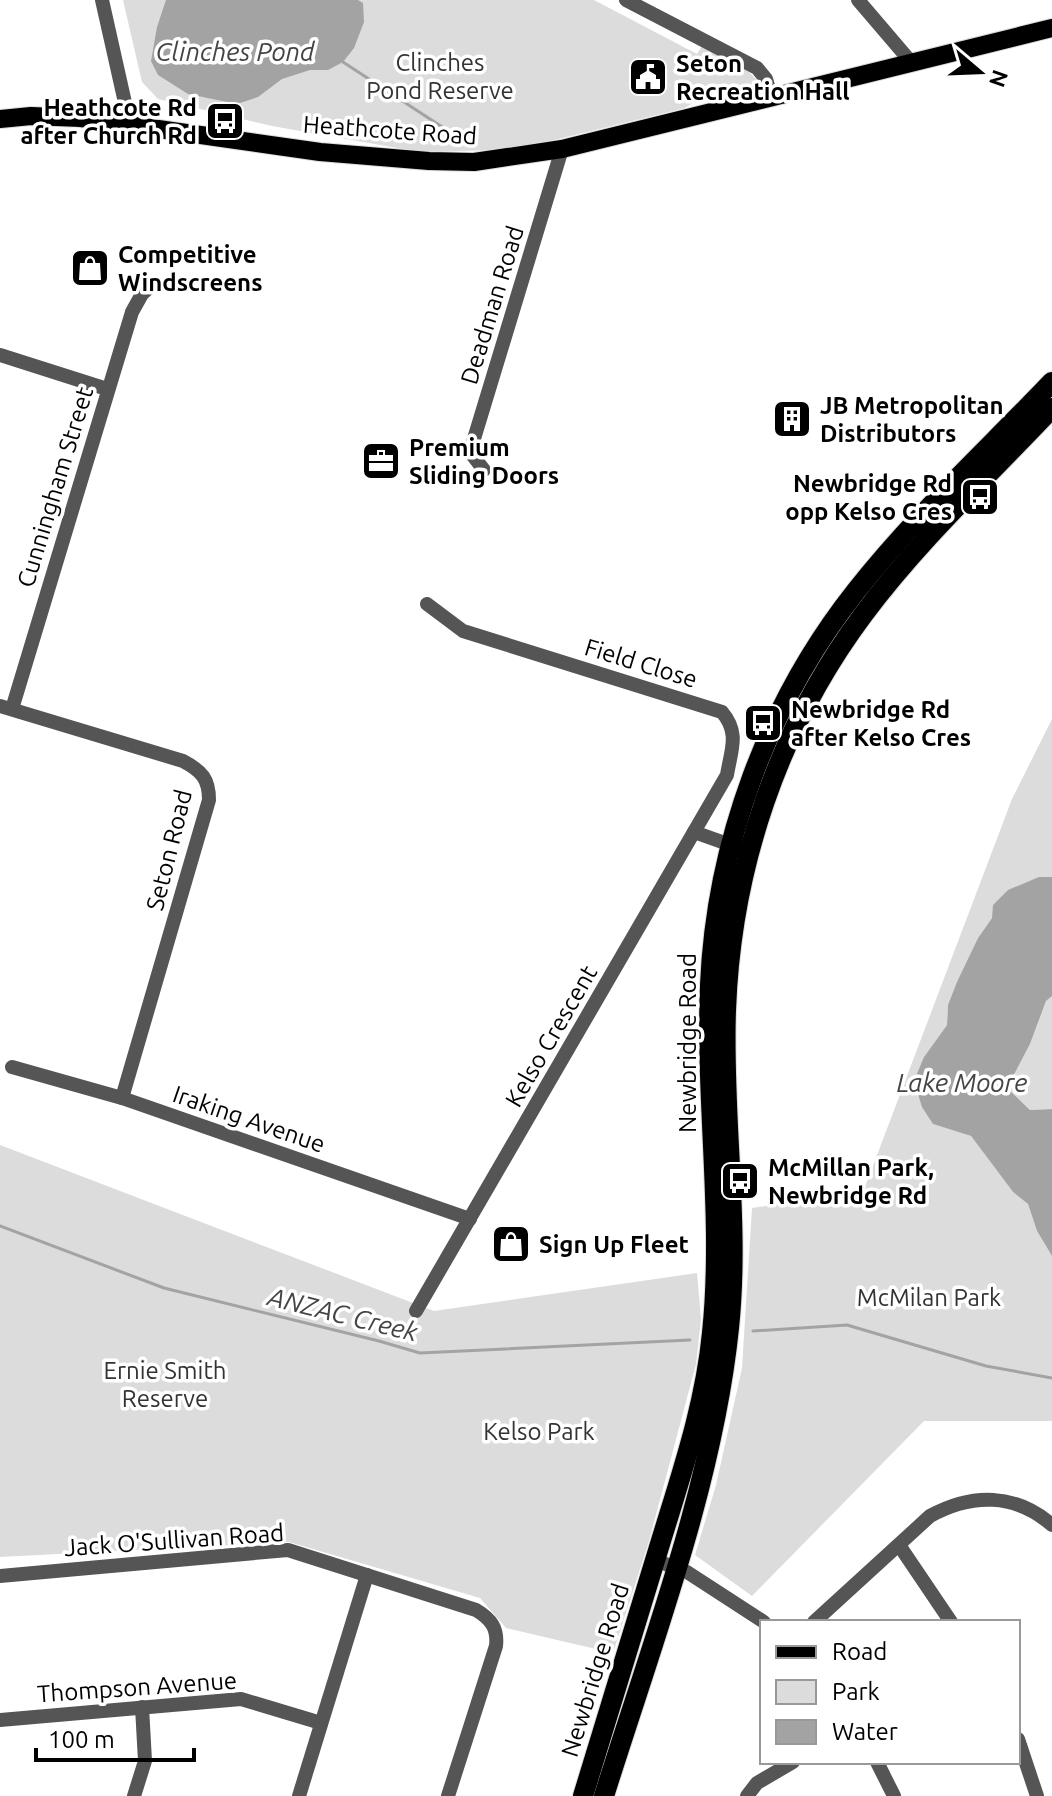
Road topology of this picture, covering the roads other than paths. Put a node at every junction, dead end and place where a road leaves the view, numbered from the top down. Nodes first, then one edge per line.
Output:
1 (102, 0) edge
2 (626, 0) edge
3 (653, 0) edge
4 (858, 0) edge
5 (659, 17) junction
6 (1052, 28) edge
7 (911, 62) junction
8 (771, 96) junction
9 (0, 119) edge
10 (130, 125) junction
11 (562, 149) junction
12 (153, 284) dead end
13 (0, 355) edge
14 (1052, 382) edge
15 (107, 389) junction
16 (1052, 408) edge
17 (484, 470) dead end
18 (427, 604) dead end
19 (6, 708) edge
20 (694, 832) junction
21 (740, 849) junction
22 (12, 1067) dead end
23 (122, 1098) junction
24 (470, 1219) junction
25 (416, 1311) dead end
26 (717, 1356) junction
27 (1052, 1525) edge
28 (899, 1545) junction
29 (655, 1560) junction
30 (675, 1566) junction
31 (367, 1575) junction
32 (0, 1576) edge
33 (761, 1620) edge
34 (816, 1620) edge
35 (950, 1620) edge
36 (142, 1707) junction
37 (0, 1720) edge
38 (321, 1723) junction
39 (1020, 1745) edge
40 (790, 1764) edge
41 (878, 1764) edge
42 (134, 1796) edge
43 (299, 1796) edge
44 (448, 1796) edge
45 (583, 1796) edge
46 (604, 1796) edge
47 (747, 1796) edge
48 (894, 1796) edge
49 (1037, 1796) edge

1 - 10 street
2 - 5 street
3 - 5 street
4 - 7 street
5 - 8 street
6 - 7 main road, Heathcote Road
7 - 8 main road, Heathcote Road
8 - 11 main road, Heathcote Road
9 - 10 main road, Heathcote Road
10 - 11 main road, Heathcote Road
11 - 17 street, Deadman Road
12 - 15 street, Cunningham Street
13 - 15 street
14 - 21 highway, Newbridge Road
15 - 19 street, Cunningham Street
16 - 21 highway, Newbridge Road
18 - 20 street, Field Close
19 - 23 street, Seton Road
20 - 21 street
20 - 24 street, Kelso Crescent
21 - 26 highway, Newbridge Road
22 - 23 street, Iraking Avenue
23 - 24 street, Iraking Avenue
24 - 25 street, Kelso Crescent
26 - 29 highway, Newbridge Road
26 - 30 highway, Newbridge Road
27 - 28 street
28 - 34 street
28 - 35 street
29 - 30 street
29 - 45 highway, Newbridge Road
30 - 33 street
30 - 46 highway, Newbridge Road
31 - 32 street, Jack O'Sullivan Road
31 - 38 street
31 - 44 street, Jack O'Sullivan Road
36 - 37 street, Thompson Avenue
36 - 38 street, Thompson Avenue
36 - 42 street
38 - 43 street
39 - 49 street
40 - 47 street
41 - 48 street

